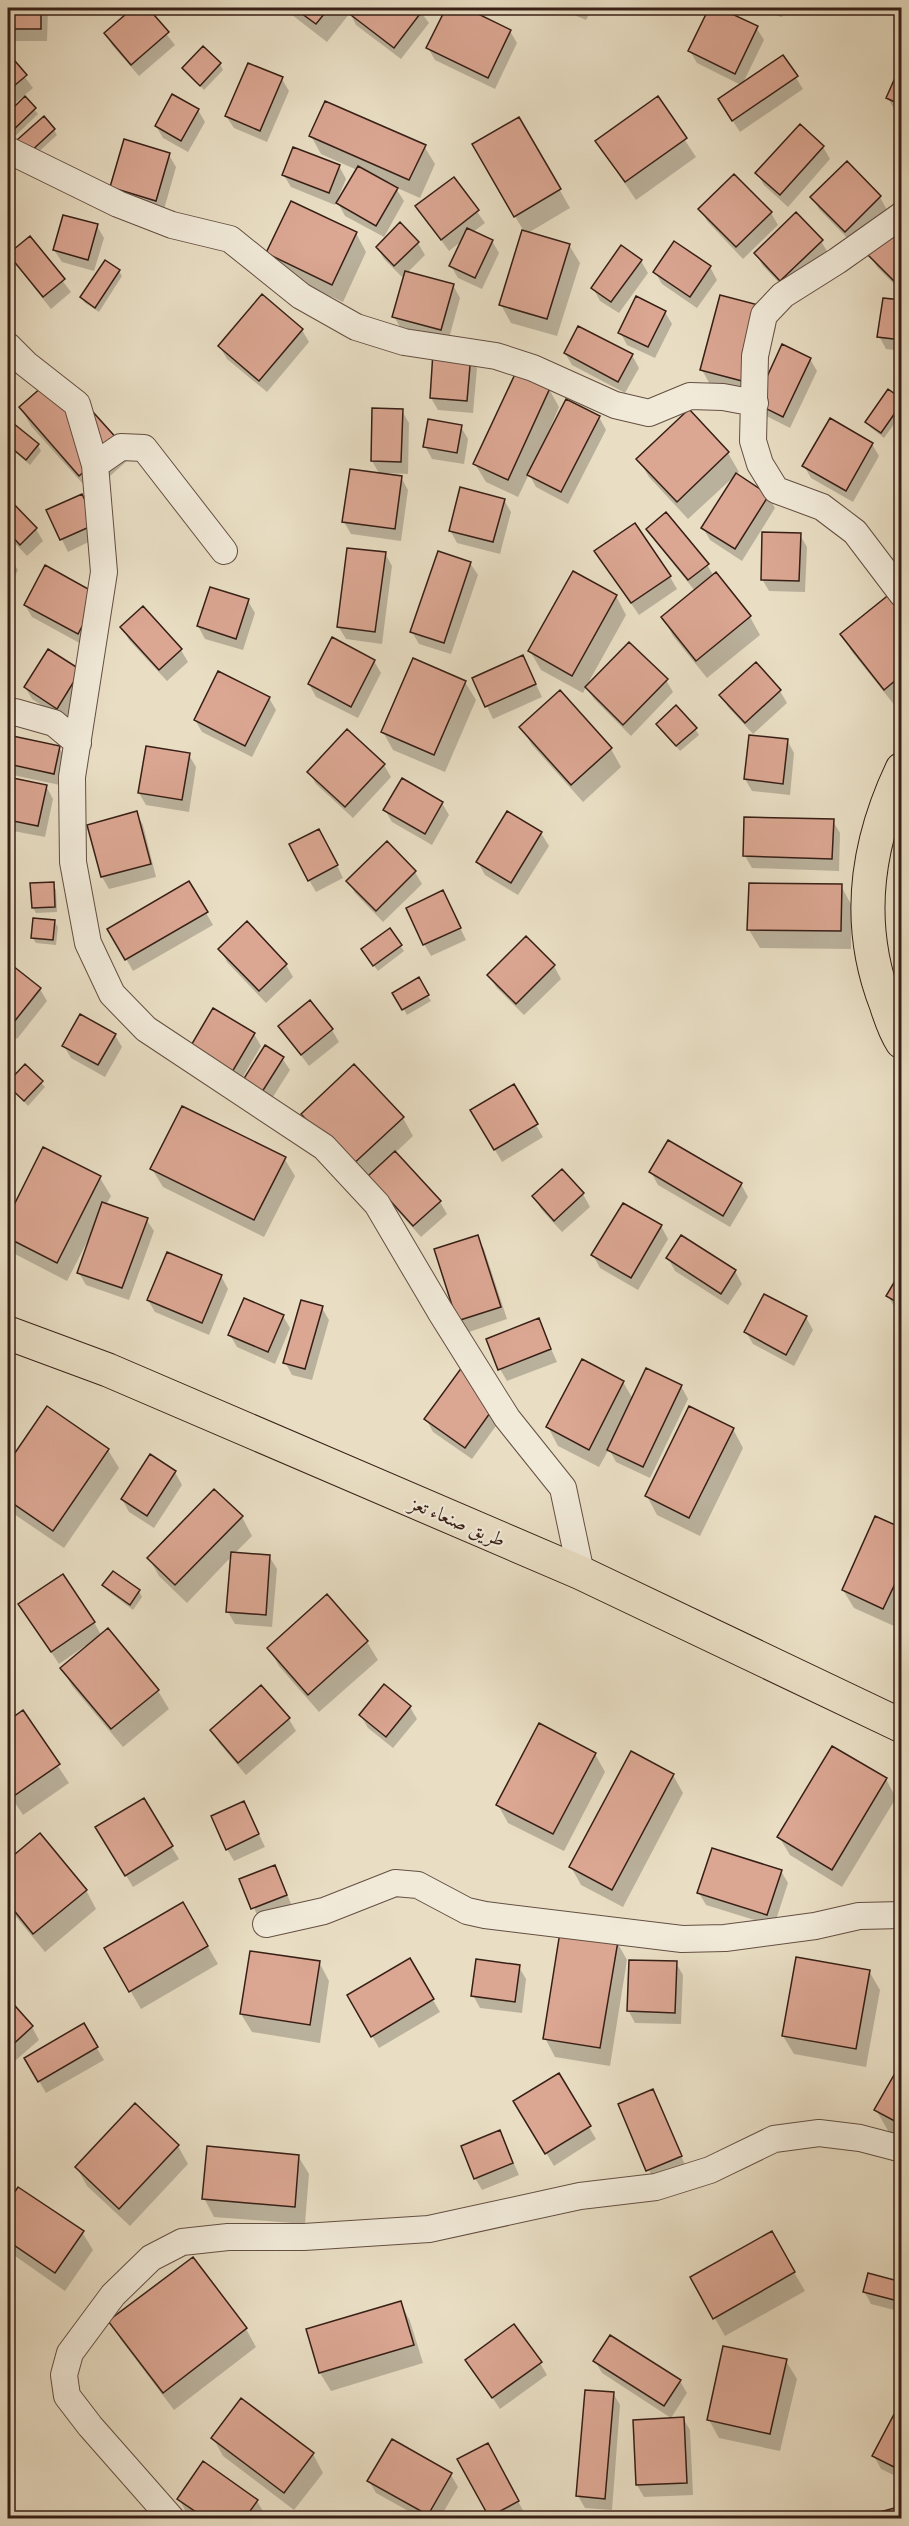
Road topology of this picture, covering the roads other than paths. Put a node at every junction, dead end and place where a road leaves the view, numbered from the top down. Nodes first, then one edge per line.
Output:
1 (8, 150) edge
2 (902, 215) edge
3 (8, 345) edge
4 (754, 403) junction
5 (95, 465) junction
6 (224, 551) dead end
7 (902, 594) edge
8 (8, 715) edge
9 (78, 743) junction
10 (902, 769) edge
11 (902, 1042) edge
12 (8, 1333) edge
13 (580, 1573) junction
14 (902, 1726) edge
15 (902, 1914) edge
16 (266, 1924) dead end
17 (902, 2149) edge
18 (171, 2518) edge

1 - 4 street
2 - 4 street
3 - 5 street
4 - 7 street
5 - 6 street
5 - 9 street
8 - 9 street
9 - 13 street
10 - 11 highway
12 - 13 highway, طريق صنعاء تعز
13 - 14 highway, طريق صنعاء تعز
15 - 16 street
17 - 18 street

